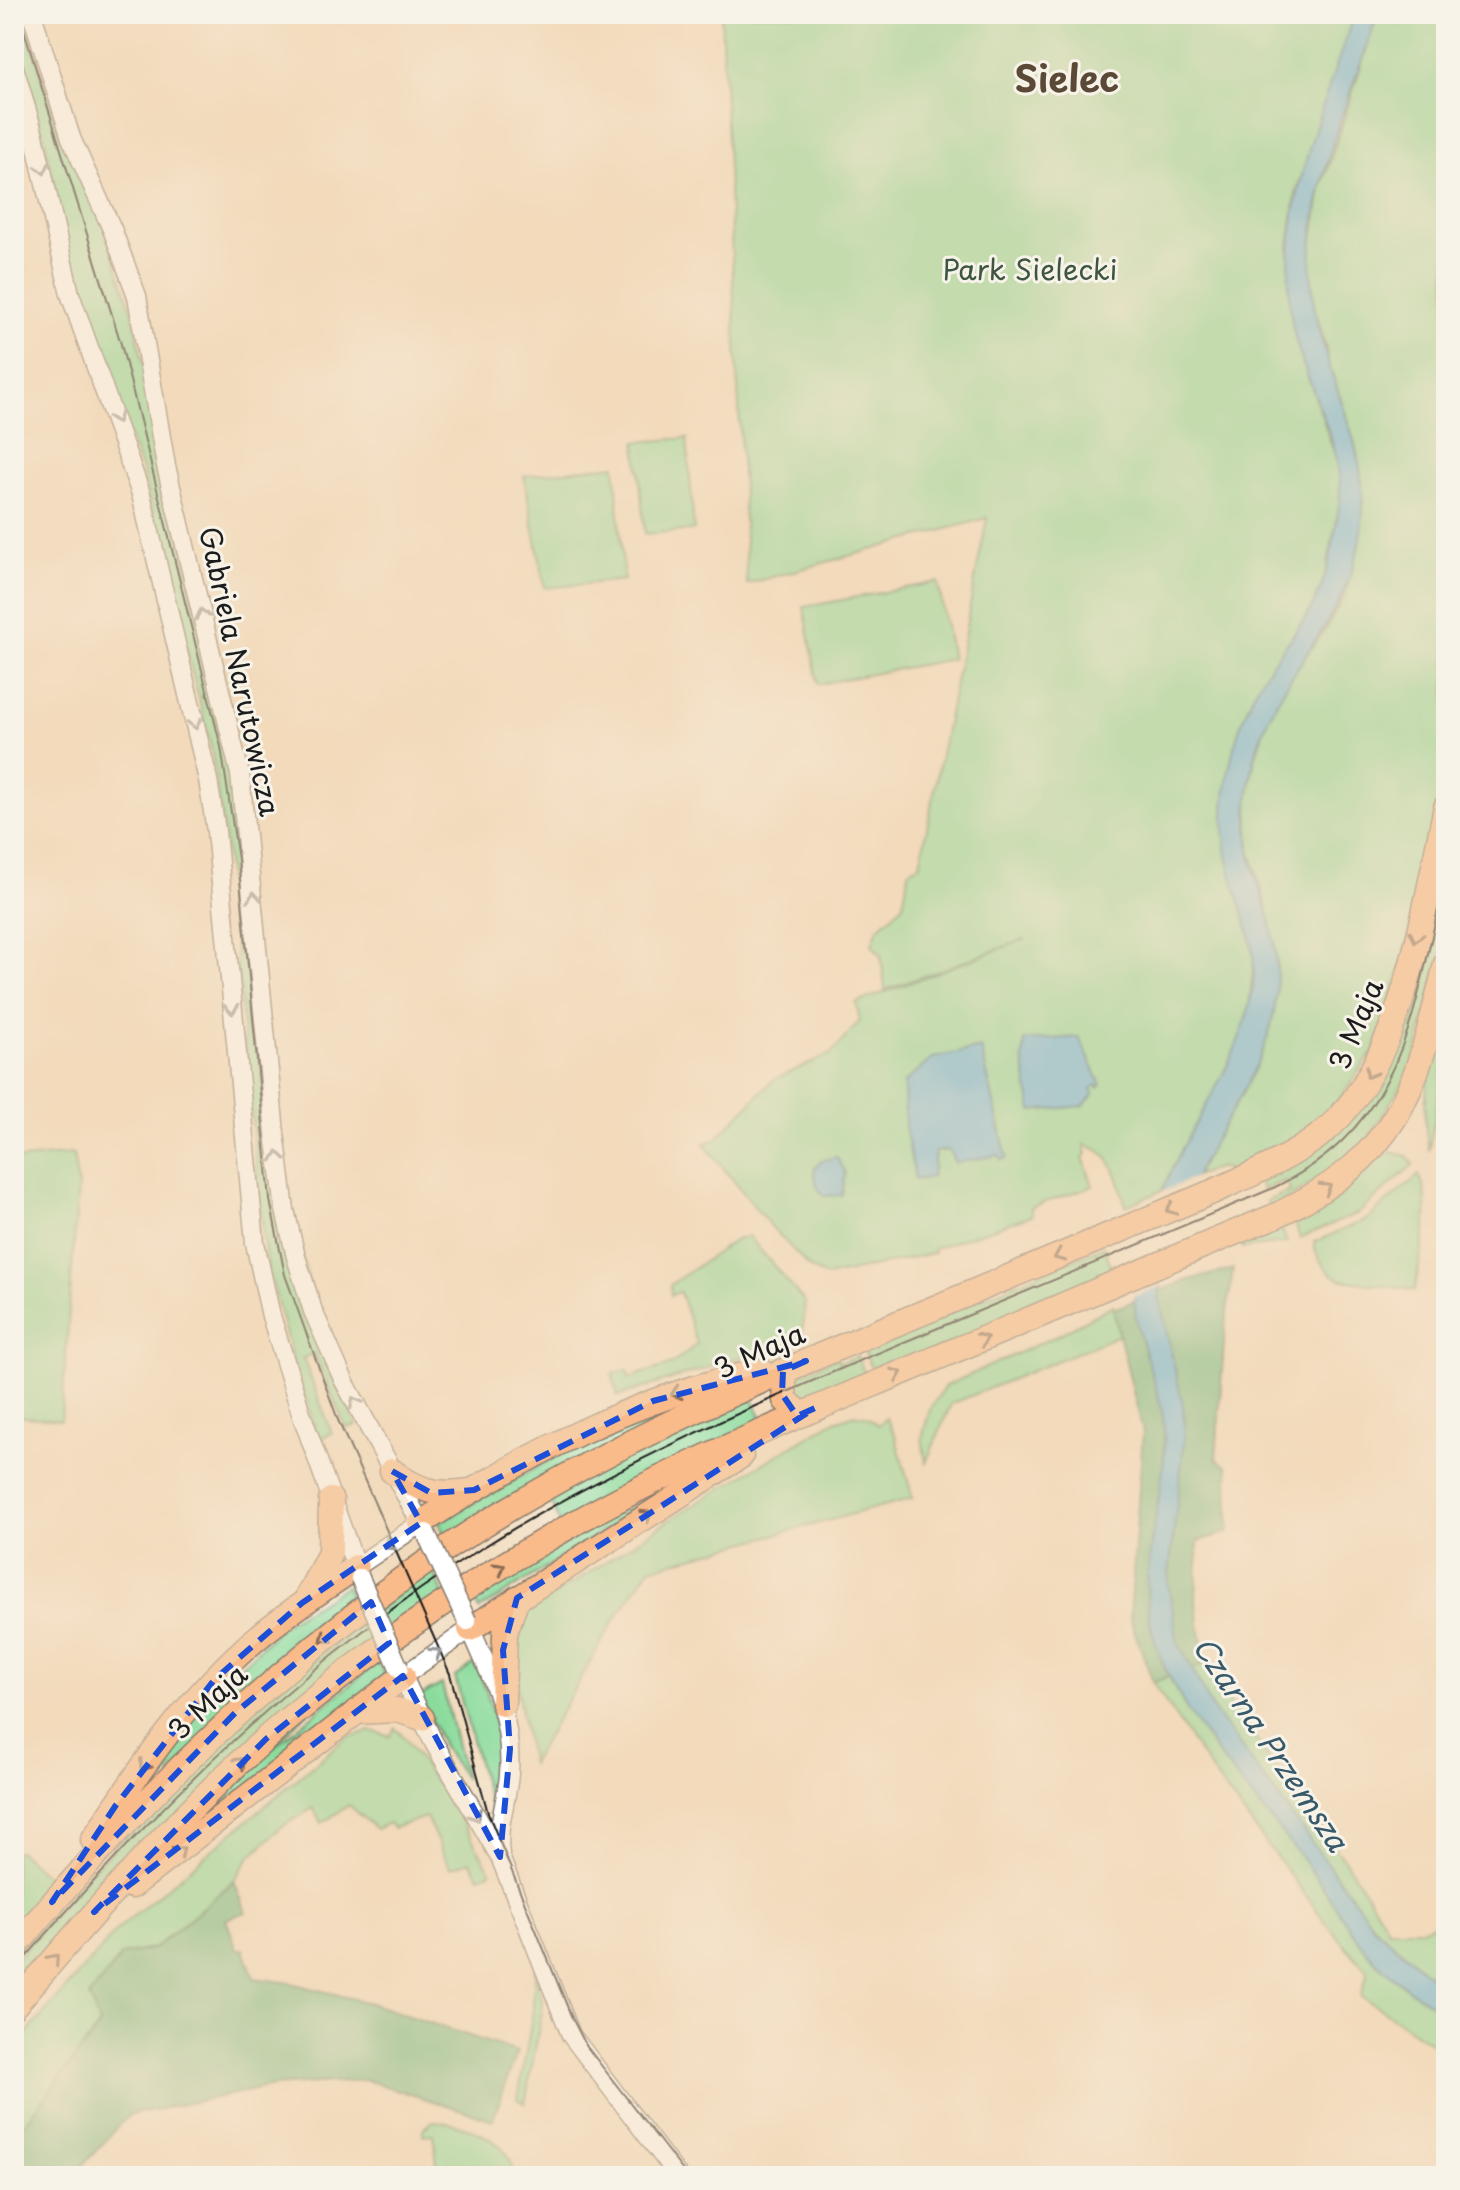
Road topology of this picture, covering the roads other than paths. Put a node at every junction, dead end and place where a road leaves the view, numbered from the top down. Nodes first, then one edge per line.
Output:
1 (32, 14) edge
2 (14, 67) edge
3 (1446, 807) edge
4 (1446, 964) edge
5 (806, 1361) junction
6 (783, 1371) junction
7 (808, 1411) junction
8 (392, 1471) junction
9 (474, 1490) junction
10 (331, 1500) junction
11 (423, 1528) junction
12 (358, 1572) junction
13 (517, 1598) junction
14 (302, 1603) junction
15 (468, 1625) junction
16 (401, 1672) junction
17 (503, 1704) junction
18 (353, 1712) junction
19 (422, 1718) junction
20 (500, 1857) junction
21 (52, 1902) junction
22 (94, 1912) junction
23 (14, 1948) edge
24 (14, 2006) edge
25 (678, 2176) edge

8 -> 1 street, Gabriela Narutowicza
2 -> 10 street, Gabriela Narutowicza
3 -> 5 main road, 3 Maja
7 -> 4 main road
5 - 6 main road, 3 Maja
5 -> 9 main road
6 - 7 main road
6 -> 21 main road, 3 Maja
13 -> 7 main road
22 -> 7 main road
8 - 9 main road
8 - 11 street, Gabriela Narutowicza
9 - 11 main road
10 - 12 street, Gabriela Narutowicza
10 - 14 main road
11 -> 12 street
11 - 15 street, Gabriela Narutowicza, bridge
12 - 14 main road
12 - 16 street, Gabriela Narutowicza, bridge
13 - 15 main road
13 - 17 main road
14 -> 21 main road
16 -> 15 street
15 - 17 street, Gabriela Narutowicza
16 - 18 main road
16 - 19 street, Gabriela Narutowicza
17 - 20 street, Gabriela Narutowicza
18 - 19 main road
22 -> 18 main road
19 -> 20 street, Gabriela Narutowicza
20 - 25 street, Gabriela Narutowicza
21 - 23 main road, 3 Maja
24 -> 22 main road

